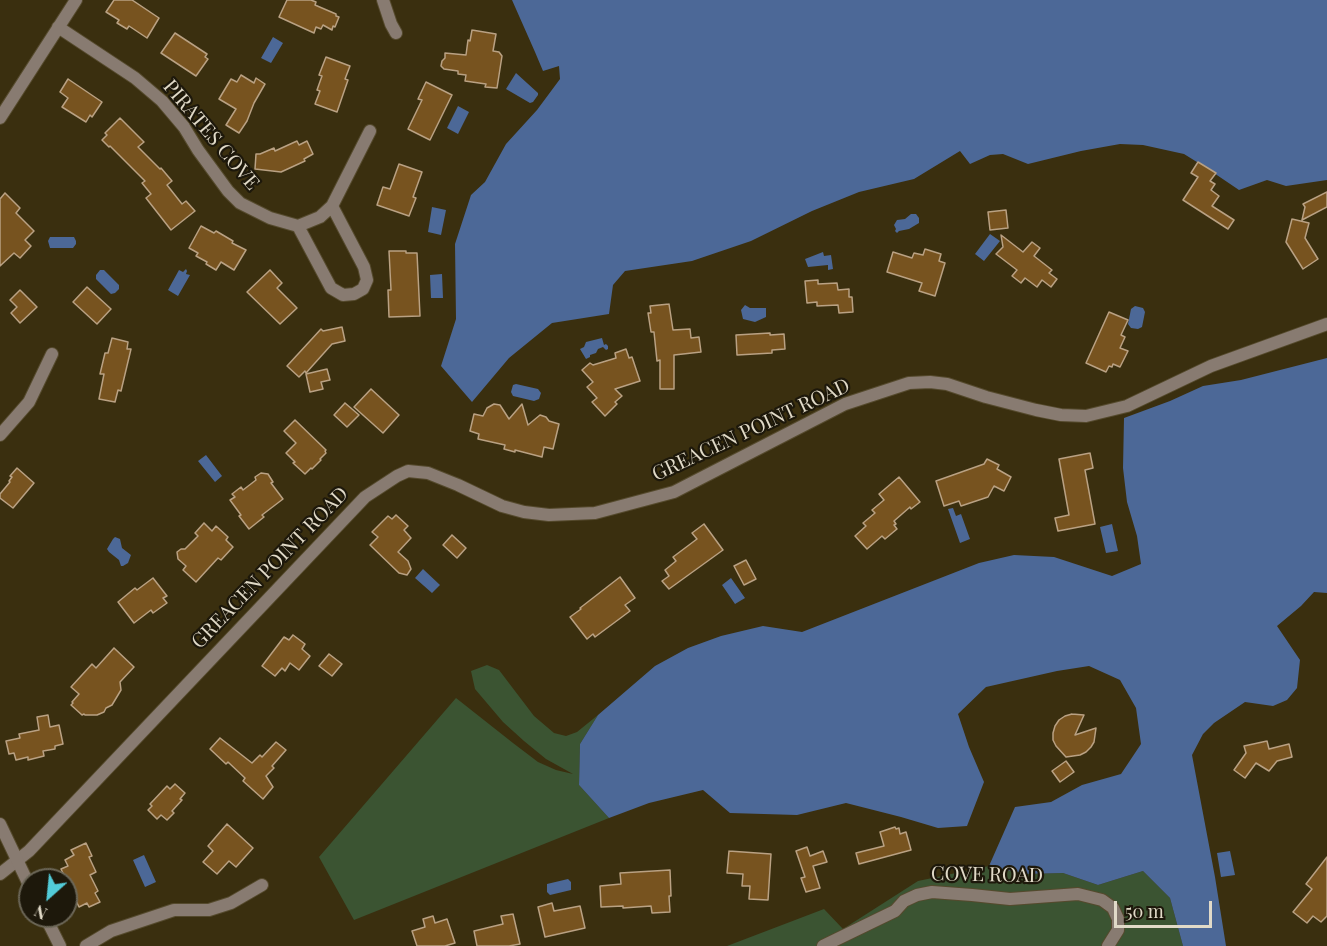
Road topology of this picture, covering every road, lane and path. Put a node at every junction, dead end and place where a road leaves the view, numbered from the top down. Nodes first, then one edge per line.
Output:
1 (76, 0) edge
2 (383, 0) edge
3 (58, 27) junction
4 (396, 33) dead end
5 (0, 118) edge
6 (370, 131) dead end
7 (332, 206) junction
8 (298, 226) junction
9 (1327, 324) edge
10 (52, 354) dead end
11 (0, 435) edge
12 (0, 824) edge
13 (17, 861) junction
14 (20, 868) edge
15 (0, 874) edge
16 (262, 885) dead end
17 (51, 928) edge
18 (60, 946) edge
19 (86, 946) edge
20 (823, 946) edge
21 (1108, 946) edge

1 - 3 street
2 - 4 street
3 - 5 street
3 - 8 street, PIRATES COVE
6 - 7 street
7 - 8 street
7 - 8 street
9 - 13 street, GREACEN POINT ROAD
10 - 11 street
12 - 13 street
13 - 14 street
13 - 15 street, GREACEN POINT ROAD
16 - 19 street
17 - 18 street
20 - 21 street, COVE ROAD

